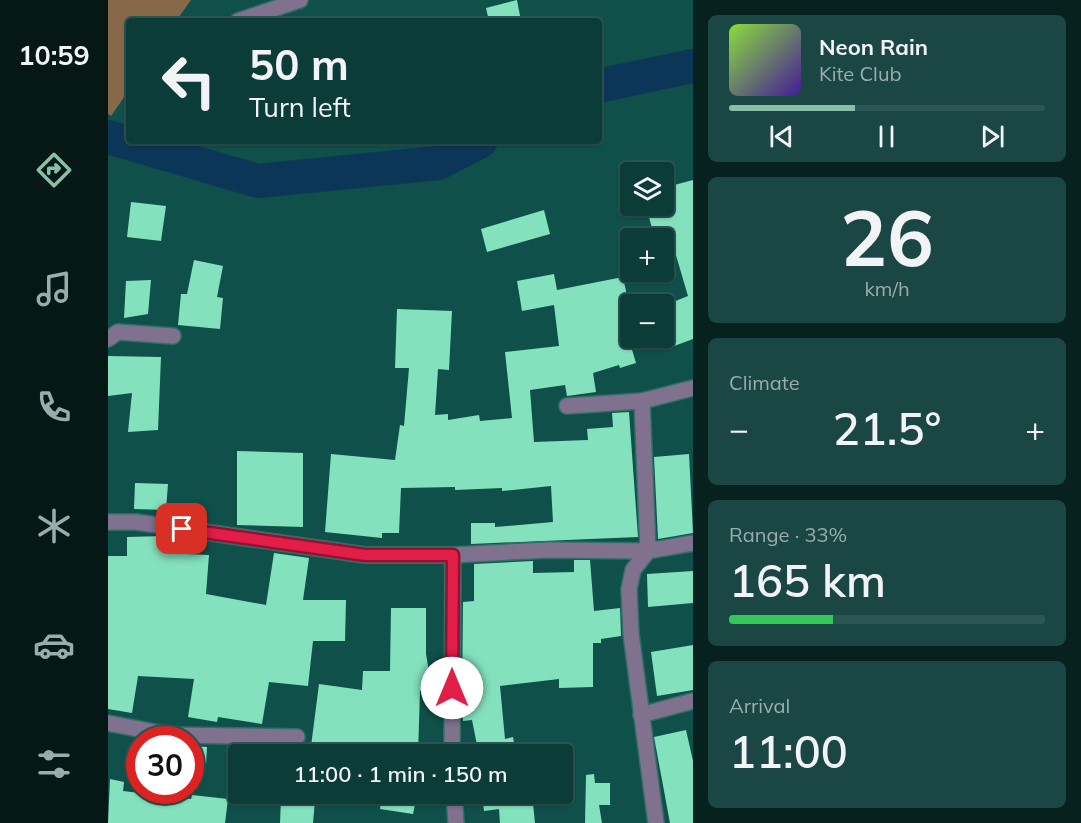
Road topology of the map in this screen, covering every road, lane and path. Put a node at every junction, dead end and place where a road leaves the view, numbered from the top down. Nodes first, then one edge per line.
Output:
1 (300, 0) edge
2 (247, 18) edge
3 (173, 336) dead end
4 (108, 339) edge
5 (693, 388) edge
6 (642, 401) junction
7 (567, 406) dead end
8 (108, 522) edge
9 (693, 543) edge
10 (648, 551) junction
11 (453, 555) junction
12 (693, 701) edge
13 (641, 715) junction
14 (108, 723) edge
15 (297, 736) dead end
16 (452, 744) edge
17 (455, 804) edge
18 (456, 823) edge
19 (656, 823) edge

1 - 2 street
3 - 4 street
5 - 6 street
6 - 7 street
6 - 10 street
8 - 11 street
9 - 10 street
10 - 11 street
10 - 13 street
11 - 16 street
12 - 13 street
13 - 19 street
14 - 15 street
17 - 18 street

